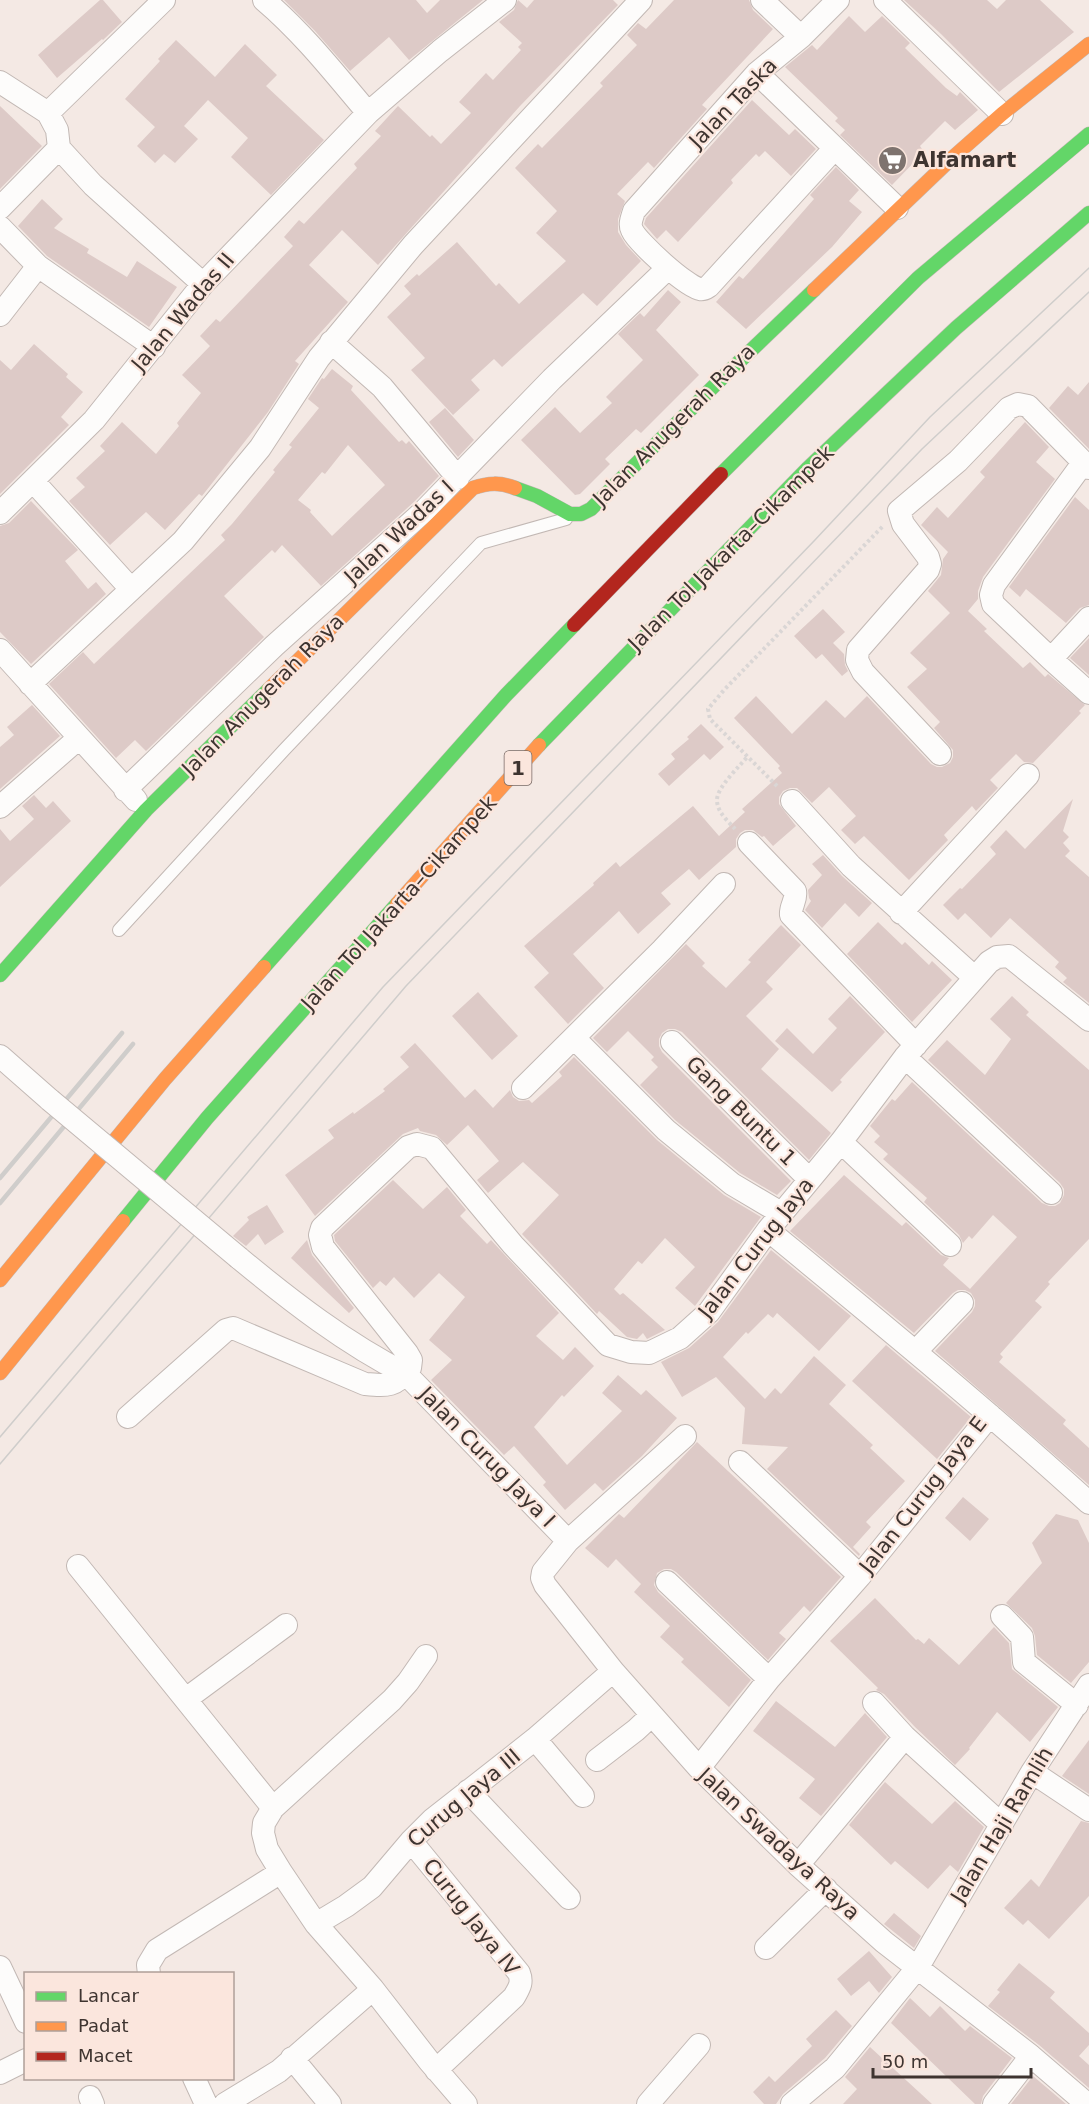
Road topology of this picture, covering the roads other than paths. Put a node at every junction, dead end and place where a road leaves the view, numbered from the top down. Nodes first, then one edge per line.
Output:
1 (164, 0) edge
2 (264, 0) edge
3 (505, 0) edge
4 (641, 0) edge
5 (762, 0) edge
6 (838, 0) edge
7 (885, 0) edge
8 (801, 37) junction
9 (1089, 44) edge
10 (757, 73) junction
11 (0, 82) edge
12 (48, 113) junction
13 (368, 113) junction
14 (1002, 114) junction
15 (1089, 134) edge
16 (59, 148) junction
17 (835, 148) junction
18 (0, 208) edge
19 (897, 208) junction
20 (1089, 213) edge
21 (0, 227) edge
22 (38, 266) junction
23 (668, 268) junction
24 (203, 284) junction
25 (0, 315) edge
26 (331, 342) junction
27 (154, 347) junction
28 (1086, 465) edge
29 (458, 478) junction
30 (33, 481) junction
31 (1, 510) edge
32 (581, 514) junction
33 (131, 589) junction
34 (1089, 618) edge
35 (2, 659) edge
36 (1051, 659) junction
37 (30, 684) junction
38 (1089, 693) edge
39 (79, 738) junction
40 (940, 754) dead end
41 (1028, 775) dead end
42 (125, 790) junction
43 (792, 801) road end
44 (0, 807) edge
45 (146, 810) junction
46 (749, 843) road end
47 (724, 884) dead end
48 (901, 912) junction
49 (119, 930) dead end
50 (0, 975) edge
51 (974, 977) junction
52 (1089, 1020) edge
53 (574, 1038) junction
54 (672, 1042) dead end
55 (910, 1051) junction
56 (0, 1056) edge
57 (523, 1088) dead end
58 (842, 1142) junction
59 (809, 1179) junction
60 (1051, 1193) dead end
61 (775, 1221) junction
62 (950, 1245) dead end
63 (0, 1280) edge
64 (962, 1303) dead end
65 (916, 1351) junction
66 (0, 1373) edge
67 (406, 1374) junction
68 (990, 1415) junction
69 (128, 1417) dead end
70 (685, 1436) dead end
71 (740, 1462) dead end
72 (1089, 1503) edge
73 (568, 1541) junction
74 (78, 1566) dead end
75 (860, 1576) junction
76 (667, 1582) dead end
77 (1002, 1616) dead end
78 (286, 1625) dead end
79 (426, 1656) dead end
80 (613, 1671) junction
81 (769, 1679) junction
82 (1089, 1685) edge
83 (186, 1699) junction
84 (874, 1703) dead end
85 (1077, 1705) junction
86 (651, 1715) junction
87 (905, 1737) junction
88 (535, 1739) junction
89 (597, 1760) dead end
90 (699, 1768) junction
91 (1032, 1772) junction
92 (468, 1791) junction
93 (583, 1796) dead end
94 (273, 1808) junction
95 (1089, 1810) edge
96 (1002, 1825) junction
97 (411, 1841) junction
98 (798, 1865) junction
99 (281, 1872) junction
100 (826, 1889) junction
101 (569, 1898) dead end
102 (316, 1924) junction
103 (766, 1948) dead end
104 (0, 1967) edge
105 (918, 1967) junction
106 (149, 1972) edge
107 (373, 1989) junction
108 (24, 2018) edge
109 (699, 2045) dead end
110 (1031, 2056) junction
111 (292, 2058) junction
112 (24, 2061) edge
113 (436, 2070) junction
114 (0, 2073) edge
115 (194, 2080) edge
116 (206, 2104) edge
117 (225, 2104) edge
118 (330, 2104) edge
119 (466, 2104) edge
120 (648, 2104) edge
121 (792, 2104) edge
122 (994, 2104) edge
123 (1087, 2104) edge

1 - 12 street
2 - 13 street
3 - 13 street, Jalan Wadas II
4 - 26 street
5 - 8 street
6 - 8 street, Jalan Taska
7 - 14 street
8 - 10 street, Jalan Taska
9 - 14 main road, Jalan Anugerah Raya
10 - 17 street
10 - 23 street, Jalan Taska
11 - 12 street
12 - 16 street
13 - 24 street, Jalan Wadas II
14 - 19 main road, Jalan Anugerah Raya
15 - 63 main road
16 - 18 street
16 - 24 street
17 - 19 street
17 - 23 street
19 - 32 main road, Jalan Anugerah Raya
20 - 66 main road, Jalan Tol Jakarta–Cikampek / 1
21 - 22 street
22 - 25 street
22 - 27 street
23 - 29 street, Jalan Wadas I
24 - 27 street, Jalan Wadas II
26 - 29 street
26 - 33 street
27 - 30 street, Jalan Wadas II
28 - 36 street
28 - 40 street
29 - 42 street, Jalan Wadas I
30 - 31 street, Jalan Wadas II
30 - 33 street
32 - 45 main road, Jalan Anugerah Raya
32 - 49 lane
33 - 37 street
34 - 36 street
35 - 37 street
36 - 38 street
37 - 39 street
39 - 42 street
39 - 44 street
41 - 48 street
42 - 45 street
43 - 48 street
45 - 50 main road, Jalan Anugerah Raya
46 - 55 street
47 - 53 street
48 - 51 street
51 - 52 street, Jalan Curug Jaya
51 - 55 street, Jalan Curug Jaya
53 - 57 street
53 - 61 street, Jalan Curug Jaya E
54 - 59 street, Gang Buntu 1
55 - 58 street, Jalan Curug Jaya
55 - 60 street
56 - 67 street, Jalan Curug Jaya I, bridge
58 - 59 street, Jalan Curug Jaya
58 - 62 street
59 - 61 street, Jalan Curug Jaya
61 - 65 street, Jalan Curug Jaya E
61 - 67 street, Jalan Curug Jaya
64 - 65 street
65 - 68 street, Jalan Curug Jaya E
67 - 69 street
67 - 73 street, Jalan Curug Jaya I
68 - 72 street
68 - 75 street, Jalan Curug Jaya E
70 - 73 street
71 - 75 street
73 - 80 street, Jalan Swadaya Raya
74 - 83 street
75 - 81 street, Jalan Curug Jaya E
76 - 81 street
77 - 85 street
78 - 83 street
79 - 94 street
80 - 86 street, Jalan Swadaya Raya
80 - 88 street, Curug Jaya III
81 - 90 street, Jalan Curug Jaya E
82 - 85 street, Jalan Haji Ramlih
83 - 94 street
84 - 87 street
85 - 91 street, Jalan Haji Ramlih
86 - 89 street
86 - 90 street, Jalan Swadaya Raya
87 - 96 street
87 - 98 street
88 - 92 street, Curug Jaya III
88 - 93 street
90 - 98 street, Jalan Swadaya Raya
91 - 95 street
91 - 96 street, Jalan Haji Ramlih
92 - 97 street, Curug Jaya III
92 - 101 street
94 - 99 street
96 - 105 street, Jalan Haji Ramlih
97 - 102 street, Curug Jaya III
97 - 113 street, Curug Jaya IV
98 - 100 street, Jalan Swadaya Raya
99 - 102 street
99 - 106 street
100 - 103 street
100 - 105 street, Jalan Swadaya Raya
102 - 107 street
104 - 108 street
105 - 110 street, Jalan Swadaya Raya
105 - 121 street, Jalan Haji Ramlih
107 - 111 street
107 - 113 street
109 - 120 street
110 - 122 street
110 - 123 street, Jalan Swadaya Raya
111 - 117 street
111 - 118 street
112 - 114 street
113 - 119 street
115 - 116 street

